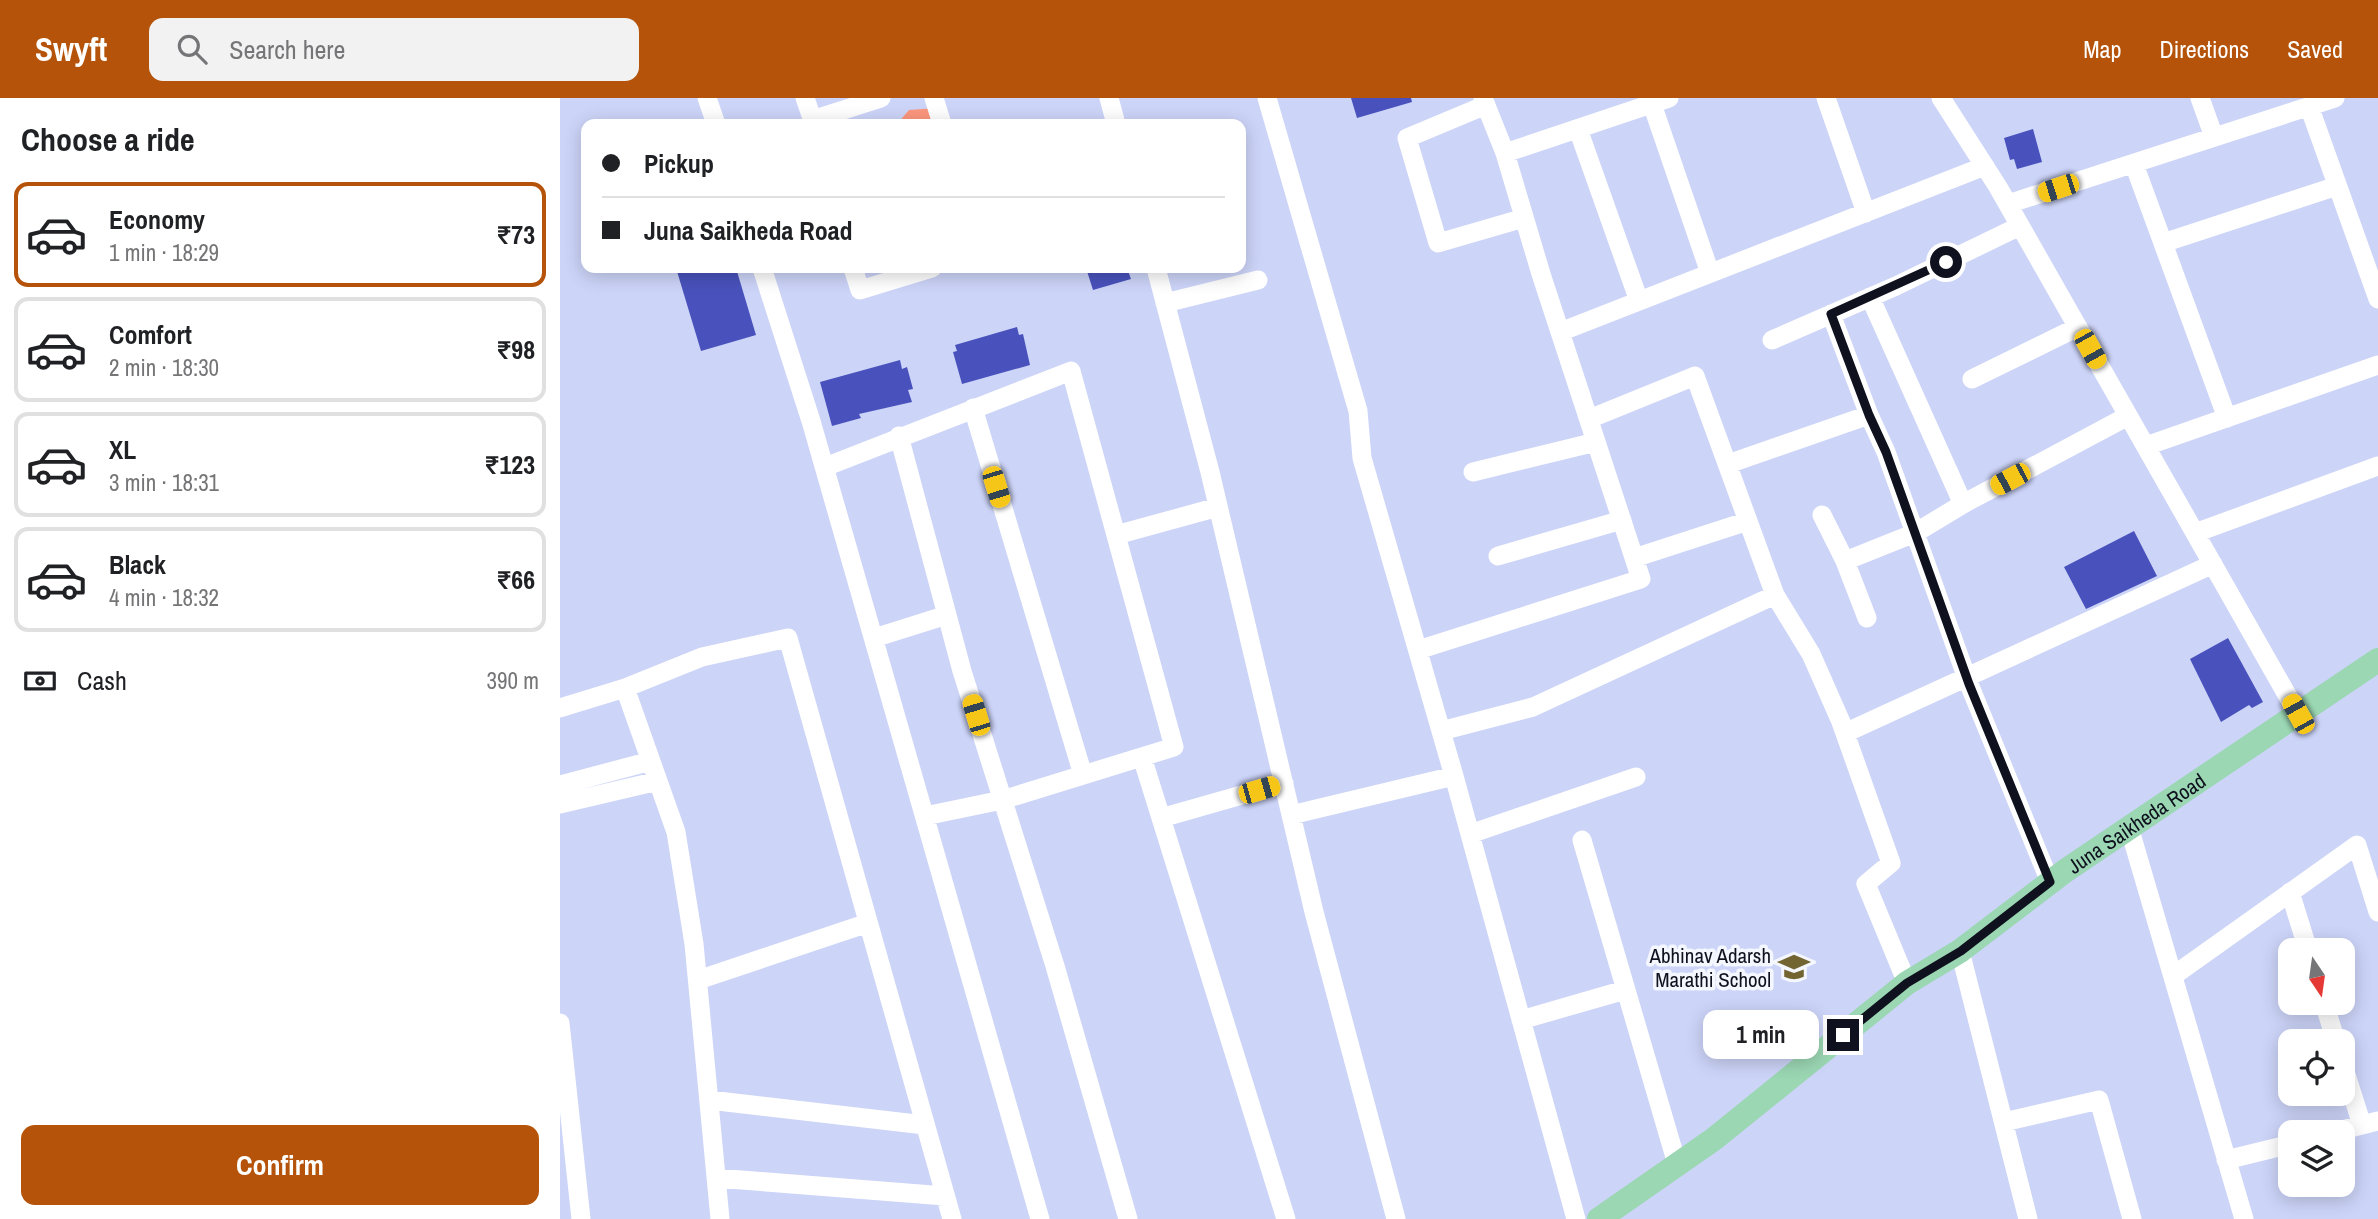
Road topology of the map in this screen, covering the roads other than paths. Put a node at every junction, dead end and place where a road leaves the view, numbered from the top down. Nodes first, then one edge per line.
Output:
1 (707, 98) edge
2 (805, 98) edge
3 (881, 98) edge
4 (934, 98) edge
5 (1109, 98) edge
6 (1267, 98) edge
7 (1825, 98) edge
8 (1941, 98) edge
9 (2200, 98) edge
10 (2336, 98) edge
11 (1661, 101) edge
12 (1485, 102) edge
13 (2309, 106) junction
14 (714, 119) edge
15 (812, 119) edge
16 (822, 119) edge
17 (940, 119) edge
18 (1113, 119) edge
19 (1578, 129) junction
20 (2214, 137) junction
21 (1504, 153) junction
22 (2134, 163) junction
23 (1985, 166) junction
24 (2337, 186) junction
25 (2008, 204) junction
26 (1866, 213) junction
27 (1524, 218) junction
28 (2020, 226) junction
29 (2163, 243) junction
30 (764, 273) edge
31 (855, 273) edge
32 (916, 273) edge
33 (1157, 273) edge
34 (1710, 273) junction
35 (1258, 280) dead end
36 (1870, 297) junction
37 (2378, 299) edge
38 (1639, 301) junction
39 (1165, 303) junction
40 (1831, 314) junction
41 (2078, 327) junction
42 (1560, 332) junction
43 (1772, 340) dead end
44 (2378, 365) edge
45 (1972, 379) dead end
46 (972, 408) junction
47 (1869, 415) junction
48 (2128, 416) junction
49 (2227, 418) junction
50 (1589, 419) junction
51 (899, 436) junction
52 (1596, 442) junction
53 (2146, 446) junction
54 (1728, 464) junction
55 (2378, 466) edge
56 (825, 467) junction
57 (1473, 472) dead end
58 (1963, 504) junction
59 (1218, 507) junction
60 (1822, 515) dead end
61 (1622, 520) junction
62 (1748, 522) junction
63 (1915, 533) junction
64 (2195, 533) junction
65 (1116, 535) junction
66 (1498, 556) dead end
67 (1634, 558) junction
68 (1845, 561) junction
69 (2213, 564) junction
70 (1775, 594) junction
71 (947, 615) junction
72 (1867, 618) dead end
73 (874, 638) junction
74 (1418, 650) junction
75 (2378, 660) edge
76 (1967, 678) junction
77 (625, 688) junction
78 (560, 708) edge
79 (2298, 714) junction
80 (1441, 731) junction
81 (1845, 733) junction
82 (1142, 757) junction
83 (651, 761) junction
84 (1083, 775) junction
85 (1454, 776) junction
86 (1636, 777) dead end
87 (658, 781) junction
88 (1283, 783) junction
89 (560, 785) edge
90 (1002, 800) junction
91 (560, 804) edge
92 (1291, 815) junction
93 (925, 816) junction
94 (1161, 818) junction
95 (2129, 827) junction
96 (1470, 834) junction
97 (1582, 840) dead end
98 (2050, 882) junction
99 (2290, 892) junction
100 (2378, 912) edge
101 (869, 923) junction
102 (2304, 938) edge
103 (1961, 951) junction
104 (2173, 976) junction
105 (698, 980) junction
106 (1907, 983) junction
107 (1625, 989) junction
108 (1521, 1020) junction
109 (560, 1023) edge
110 (2355, 1091) edge
111 (709, 1100) junction
112 (2004, 1122) junction
113 (2370, 1123) edge
114 (565, 1125) edge
115 (925, 1125) junction
116 (2278, 1146) edge
117 (2227, 1160) junction
118 (1678, 1164) junction
119 (716, 1178) junction
120 (945, 1196) junction
121 (581, 1219) edge
122 (720, 1219) edge
123 (952, 1219) edge
124 (1040, 1219) edge
125 (1128, 1219) edge
126 (1286, 1219) edge
127 (1396, 1219) edge
128 (1576, 1219) edge
129 (1599, 1219) edge
130 (2028, 1219) edge
131 (2132, 1219) edge
132 (2244, 1219) edge

1 - 14 street
2 - 15 street
3 - 16 street
4 - 17 street
5 - 18 street
6 - 74 street
7 - 26 street
8 - 23 street
9 - 20 street
10 - 13 street
11 - 19 street
11 - 34 street
12 - 21 street
12 - 27 street
13 - 20 street
13 - 24 street
19 - 21 street
19 - 38 street
20 - 22 street
21 - 27 street
22 - 25 street
22 - 29 street
23 - 25 street
23 - 26 street
24 - 29 street
24 - 37 street
25 - 28 street
26 - 34 street
27 - 42 street
28 - 36 street
28 - 41 street
29 - 49 street
30 - 56 street
31 - 32 street
33 - 39 street
34 - 38 street
35 - 39 street
36 - 40 street
36 - 58 street
38 - 42 street
39 - 59 street
40 - 43 street
40 - 47 street
41 - 45 street
41 - 48 street
42 - 50 street
44 - 49 street
46 - 51 street
46 - 65 street
46 - 84 street
47 - 54 street
47 - 63 street
48 - 53 street
48 - 58 street
49 - 53 street
50 - 52 street
50 - 54 street
51 - 56 street
51 - 71 street
52 - 57 street
52 - 61 street
53 - 64 street
54 - 62 street
55 - 64 street
56 - 73 street
58 - 63 street
59 - 65 street
59 - 88 street
60 - 68 street
61 - 66 street
61 - 67 street
62 - 67 street
62 - 70 street
63 - 68 street
63 - 76 street
64 - 69 street
65 - 82 street
67 - 74 street
68 - 72 street
69 - 76 street
69 - 79 street
70 - 80 street
70 - 81 street
71 - 73 street
71 - 90 street
73 - 93 street
74 - 80 street
75 - 79 main road, Juna Saikheda Road
76 - 81 street
76 - 98 street
77 - 78 street
77 - 83 street
77 - 101 street
79 - 95 main road, Juna Saikheda Road
80 - 85 street
81 - 106 street
82 - 84 street
82 - 94 street
83 - 87 street
83 - 89 street
84 - 90 street
85 - 92 street
85 - 96 street
86 - 96 street
87 - 91 street
87 - 105 street
88 - 92 street
88 - 94 street
90 - 93 street
90 - 125 street
92 - 127 street
93 - 124 street
94 - 126 street
95 - 98 main road, Juna Saikheda Road
95 - 104 street
96 - 108 street
97 - 107 street
98 - 103 main road, Juna Saikheda Road
99 - 100 street
99 - 102 street
99 - 104 street
101 - 105 street
101 - 115 street
103 - 106 main road, Juna Saikheda Road
103 - 112 street
104 - 117 street
105 - 111 street
106 - 118 main road, Juna Saikheda Road
107 - 108 street
107 - 118 street
108 - 128 street
109 - 114 street
110 - 113 street
111 - 115 street
111 - 119 street
112 - 130 street
112 - 131 street
114 - 121 street
115 - 120 street
116 - 117 street
117 - 132 street
118 - 129 main road, Juna Saikheda Road
119 - 120 street
119 - 122 street
120 - 123 street

